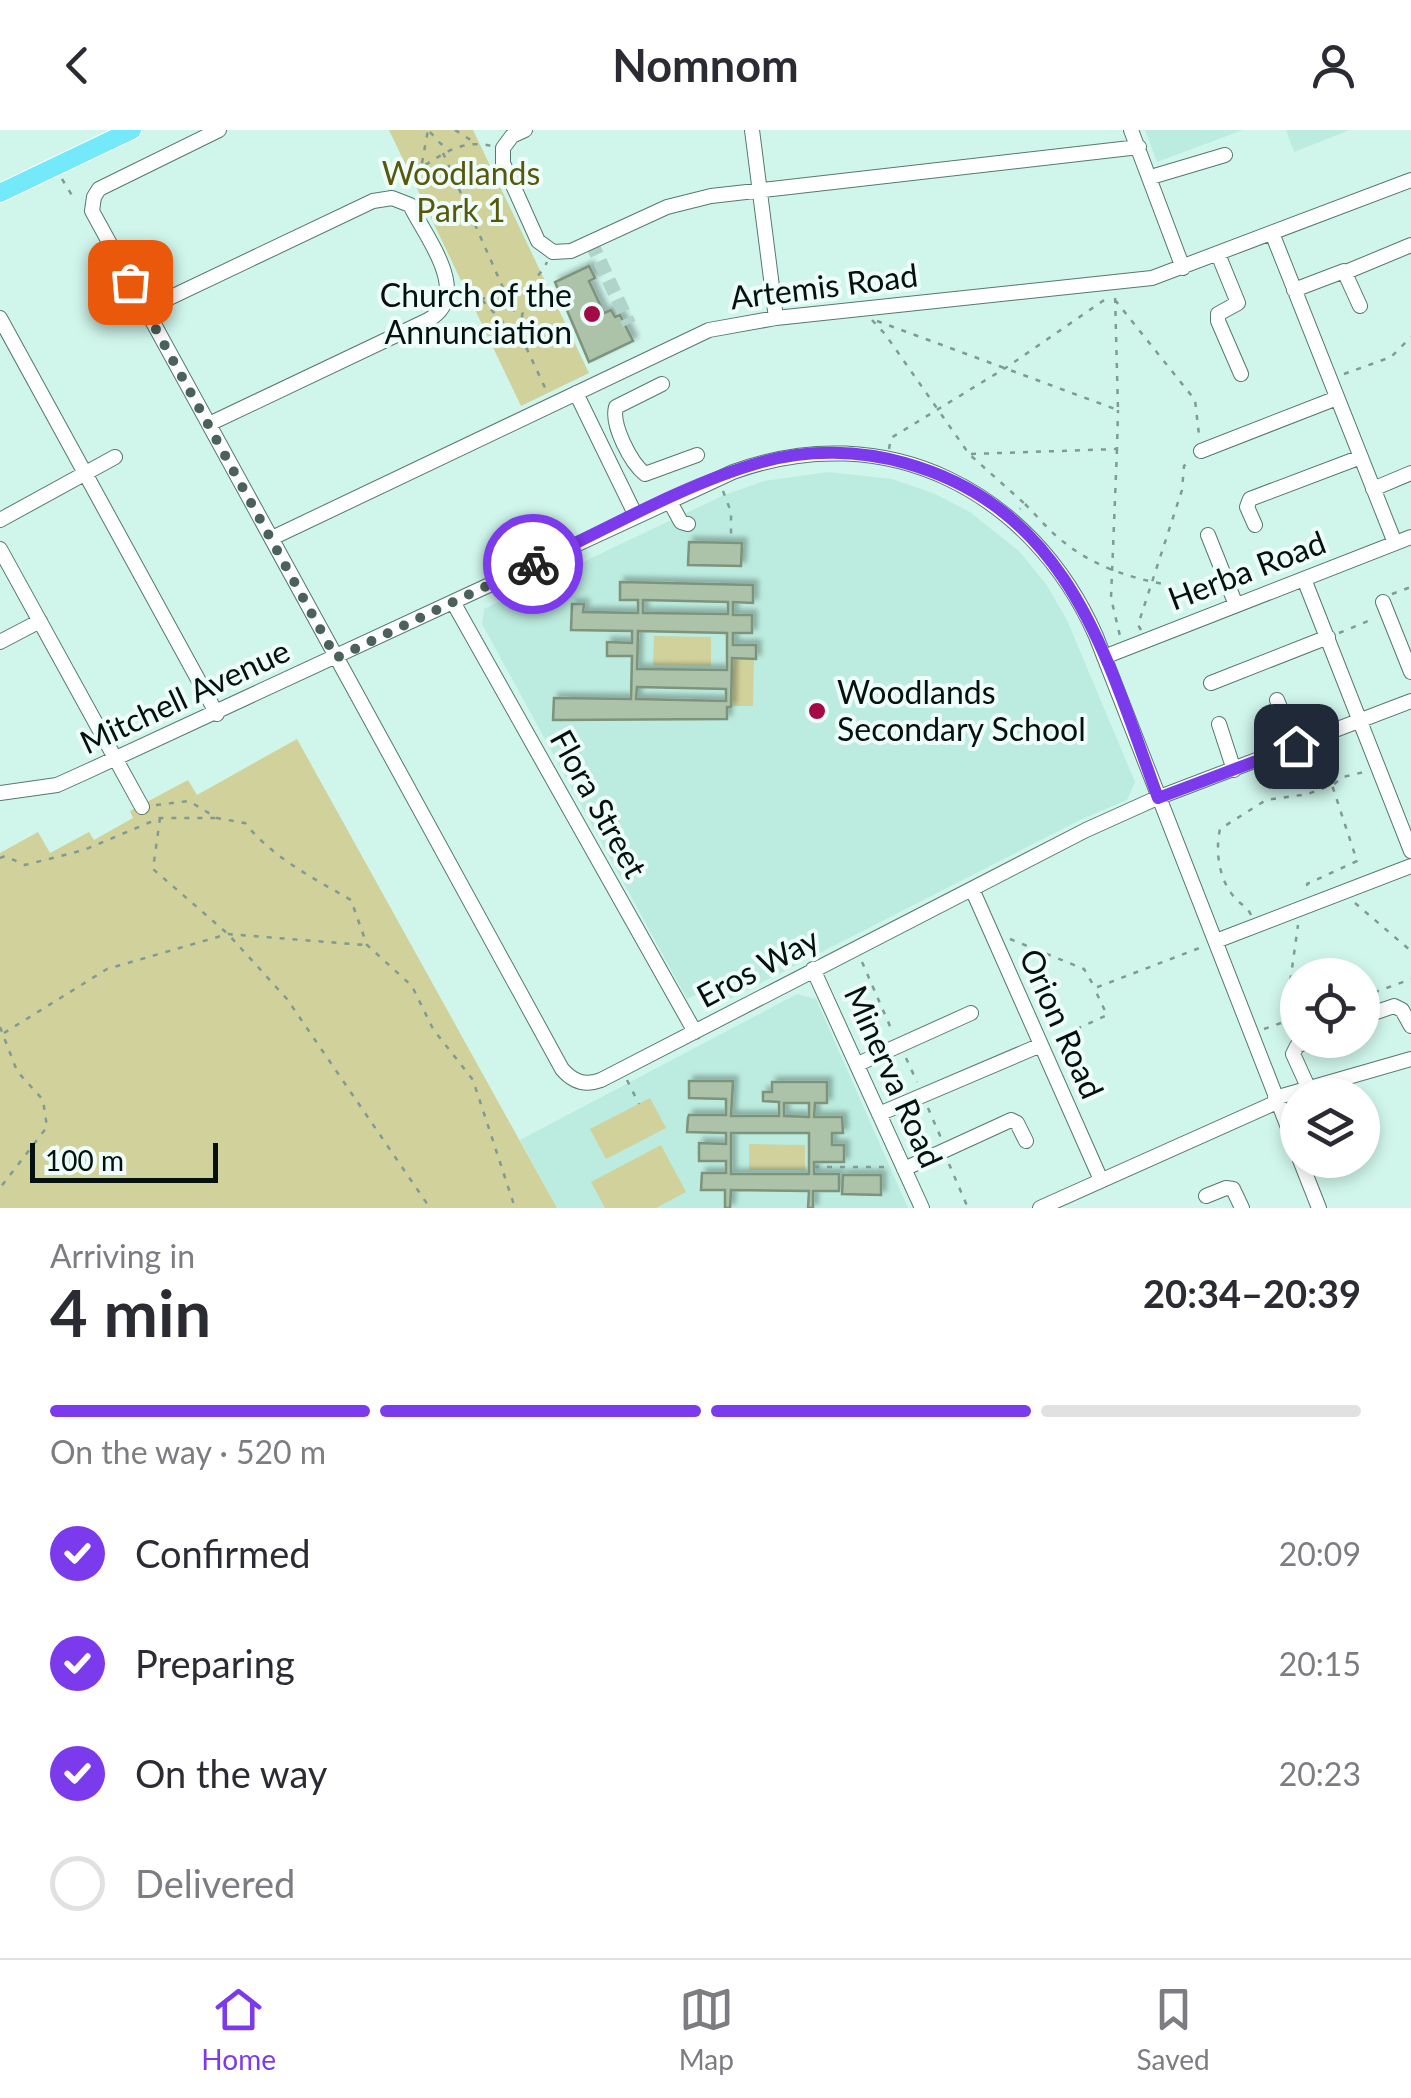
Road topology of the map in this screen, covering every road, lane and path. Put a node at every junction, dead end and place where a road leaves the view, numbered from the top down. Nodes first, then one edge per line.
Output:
1 (132, 130) edge
2 (220, 130) edge
3 (455, 130) edge
4 (525, 130) edge
5 (752, 130) edge
6 (1132, 130) edge
7 (474, 142) junction
8 (482, 143) dead end
9 (452, 148) junction
10 (1139, 148) junction
11 (444, 153) junction
12 (1224, 155) dead end
13 (420, 166) junction
14 (62, 177) dead end
15 (1151, 177) junction
16 (404, 178) dead end
17 (1411, 180) edge
18 (760, 188) junction
19 (0, 193) edge
20 (73, 197) dead end
21 (1272, 233) junction
22 (1411, 245) edge
23 (553, 252) junction
24 (1218, 254) junction
25 (1183, 268) junction
26 (1346, 272) junction
27 (536, 282) junction
28 (1294, 290) junction
29 (509, 295) junction
30 (480, 298) junction
31 (465, 299) dead end
32 (1116, 300) junction
33 (1360, 306) dead end
34 (146, 309) junction
35 (522, 315) junction
36 (0, 318) edge
37 (776, 318) junction
38 (1411, 338) edge
39 (525, 345) junction
40 (1008, 367) junction
41 (1242, 374) dead end
42 (1330, 379) junction
43 (662, 384) dead end
44 (576, 393) junction
45 (548, 394) dead end
46 (1337, 398) junction
47 (1118, 410) junction
48 (939, 411) junction
49 (209, 424) junction
50 (625, 443) junction
51 (1118, 449) junction
52 (1200, 451) junction
53 (605, 452) junction
54 (969, 454) junction
55 (697, 455) dead end
56 (115, 457) dead end
57 (888, 458) junction
58 (1361, 458) junction
59 (86, 473) junction
60 (1411, 473) edge
61 (717, 478) junction
62 (1373, 488) junction
63 (669, 500) junction
64 (1025, 504) junction
65 (636, 516) junction
66 (1010, 518) junction
67 (0, 520) edge
68 (1255, 525) dead end
69 (1208, 535) dead end
70 (1411, 537) edge
71 (272, 538) junction
72 (682, 540) dead end
73 (731, 543) dead end
74 (1395, 544) junction
75 (0, 550) edge
76 (1111, 570) junction
77 (7, 577) edge
78 (1304, 579) junction
79 (1151, 583) junction
80 (1411, 586) edge
81 (1234, 599) junction
82 (454, 602) junction
83 (1386, 608) junction
84 (40, 621) junction
85 (1328, 637) junction
86 (1147, 640) junction
87 (0, 642) edge
88 (1123, 649) junction
89 (1104, 657) junction
90 (336, 658) junction
91 (1411, 672) edge
92 (1211, 682) dead end
93 (1277, 700) dead end
94 (1411, 701) edge
95 (217, 714) junction
96 (1361, 721) junction
97 (1219, 724) dead end
98 (1296, 746) junction
99 (116, 758) junction
100 (1234, 770) junction
101 (1372, 770) dead end
102 (1332, 785) junction
103 (0, 793) edge
104 (1158, 798) junction
105 (142, 807) joint
106 (160, 818) junction
107 (217, 818) junction
108 (1411, 851) edge
109 (0, 858) edge
110 (1411, 866) edge
111 (972, 889) junction
112 (1344, 892) junction
113 (1302, 908) junction
114 (1255, 926) junction
115 (228, 934) junction
116 (994, 940) junction
117 (1211, 943) junction
118 (367, 945) junction
119 (856, 947) junction
120 (1411, 951) edge
121 (1292, 958) edge
122 (813, 970) junction
123 (1411, 979) edge
124 (1095, 988) junction
125 (1380, 991) edge
126 (1380, 1011) edge
127 (970, 1013) dead end
128 (1280, 1021) edge
129 (1411, 1026) edge
130 (0, 1027) edge
131 (1263, 1030) dead end
132 (695, 1032) junction
133 (4, 1033) junction
134 (900, 1045) junction
135 (1041, 1045) junction
136 (850, 1057) junction
137 (1411, 1059) edge
138 (621, 1070) junction
139 (1353, 1078) edge
140 (923, 1096) junction
141 (1280, 1098) edge
142 (1276, 1100) junction
143 (639, 1104) dead end
144 (1280, 1110) edge
145 (879, 1114) junction
146 (1026, 1140) dead end
147 (943, 1151) junction
148 (902, 1165) junction
149 (814, 1167) dead end
150 (1307, 1178) edge
151 (1101, 1180) junction
152 (0, 1188) edge
153 (1206, 1196) dead end
154 (430, 1208) edge
155 (515, 1208) edge
156 (922, 1208) edge
157 (968, 1208) edge
158 (1040, 1208) edge
159 (1242, 1208) edge
160 (1318, 1208) edge

1 - 19 main road
2 - 34 street
3 - 7 path
4 - 23 street
5 - 18 street
6 - 10 street
7 - 8 path
7 - 9 path
9 - 11 path
9 - 13 path
10 - 15 street
10 - 18 street
11 - 13 path
11 - 29 path
12 - 15 street
13 - 16 path
14 - 20 path
15 - 25 street
17 - 21 street, Artemis Road
18 - 23 street
18 - 37 street
21 - 24 street, Artemis Road
21 - 28 street
22 - 26 street
23 - 27 path
24 - 25 street, Artemis Road
24 - 41 street
25 - 37 street, Artemis Road
26 - 28 street
26 - 33 street
27 - 29 path
27 - 35 path
28 - 42 street
29 - 30 path
29 - 35 path
30 - 31 path
30 - 39 path
32 - 40 path
32 - 47 path
32 - 52 path
34 - 49 street
34 - 49 street
35 - 39 path
36 - 59 street
37 - 44 street, Artemis Road
38 - 42 path
39 - 45 path
40 - 47 path
40 - 48 path
40 - 48 path
42 - 46 street
43 - 50 street
44 - 53 street
44 - 71 street, Artemis Road
46 - 52 street
46 - 58 street
47 - 51 path
48 - 54 path
48 - 57 path
49 - 71 street
50 - 53 street
50 - 55 street
51 - 54 path
51 - 76 path
52 - 79 path
53 - 65 street
54 - 64 path
56 - 59 street
57 - 61 street, Mitchell Avenue
57 - 66 street, Mitchell Avenue
58 - 62 street
58 - 68 street
59 - 67 street
59 - 95 street
60 - 62 street
61 - 63 street, Mitchell Avenue
61 - 73 path
62 - 74 street
63 - 65 street, Mitchell Avenue
63 - 72 street
64 - 66 path
64 - 76 path
65 - 82 street, Mitchell Avenue
66 - 89 street, Mitchell Avenue
69 - 81 street
70 - 74 street, Herba Road
71 - 90 street
74 - 78 street, Herba Road
75 - 77 street
76 - 79 path
76 - 88 path
77 - 84 street
78 - 81 street, Herba Road
78 - 85 street
79 - 81 path
79 - 86 path
80 - 83 path
81 - 86 street, Herba Road
82 - 90 street, Mitchell Avenue
82 - 132 street, Flora Street
83 - 85 path
83 - 91 street
84 - 87 street
84 - 99 street
85 - 92 street
85 - 96 street
86 - 88 street, Herba Road
88 - 89 street, Herba Road
89 - 104 street, Mitchell Avenue
90 - 95 street, Mitchell Avenue
90 - 138 street, Eros Way
93 - 98 street
94 - 96 street, Eros Way
95 - 99 street, Mitchell Avenue
96 - 98 street, Eros Way
96 - 108 street
97 - 100 street
98 - 100 street, Eros Way
99 - 103 street, Mitchell Avenue
99 - 105 street
100 - 104 street, Eros Way
101 - 102 path
102 - 113 path
102 - 114 path
104 - 111 street, Eros Way
104 - 117 street, Mitchell Avenue
105 - 107 path
106 - 107 path
106 - 109 path
106 - 115 path
107 - 118 path
110 - 112 street
111 - 116 street, Orion Road
111 - 119 street, Eros Way
112 - 113 street
112 - 120 path
113 - 114 street
113 - 121 path
114 - 117 street
115 - 118 path
115 - 133 path
115 - 154 path
116 - 124 path
116 - 135 street, Orion Road
117 - 124 path
117 - 142 street, Mitchell Avenue
118 - 155 path
119 - 122 street, Eros Way
119 - 134 path
122 - 132 street, Eros Way
122 - 136 street, Minerva Road
123 - 125 path
124 - 135 path
126 - 129 street
127 - 134 street
128 - 131 path
130 - 133 path
132 - 138 street, Eros Way
133 - 152 path
134 - 136 street
134 - 140 path
135 - 140 street
135 - 151 street, Orion Road
136 - 145 street, Minerva Road
137 - 139 street
138 - 143 path
140 - 145 street
140 - 147 path
141 - 142 street
142 - 144 street, Mitchell Avenue
142 - 151 street
145 - 148 street, Minerva Road
146 - 147 street
147 - 148 street
147 - 157 path
148 - 149 path
148 - 156 street, Minerva Road
150 - 160 street, Mitchell Avenue
151 - 158 street
153 - 159 street

